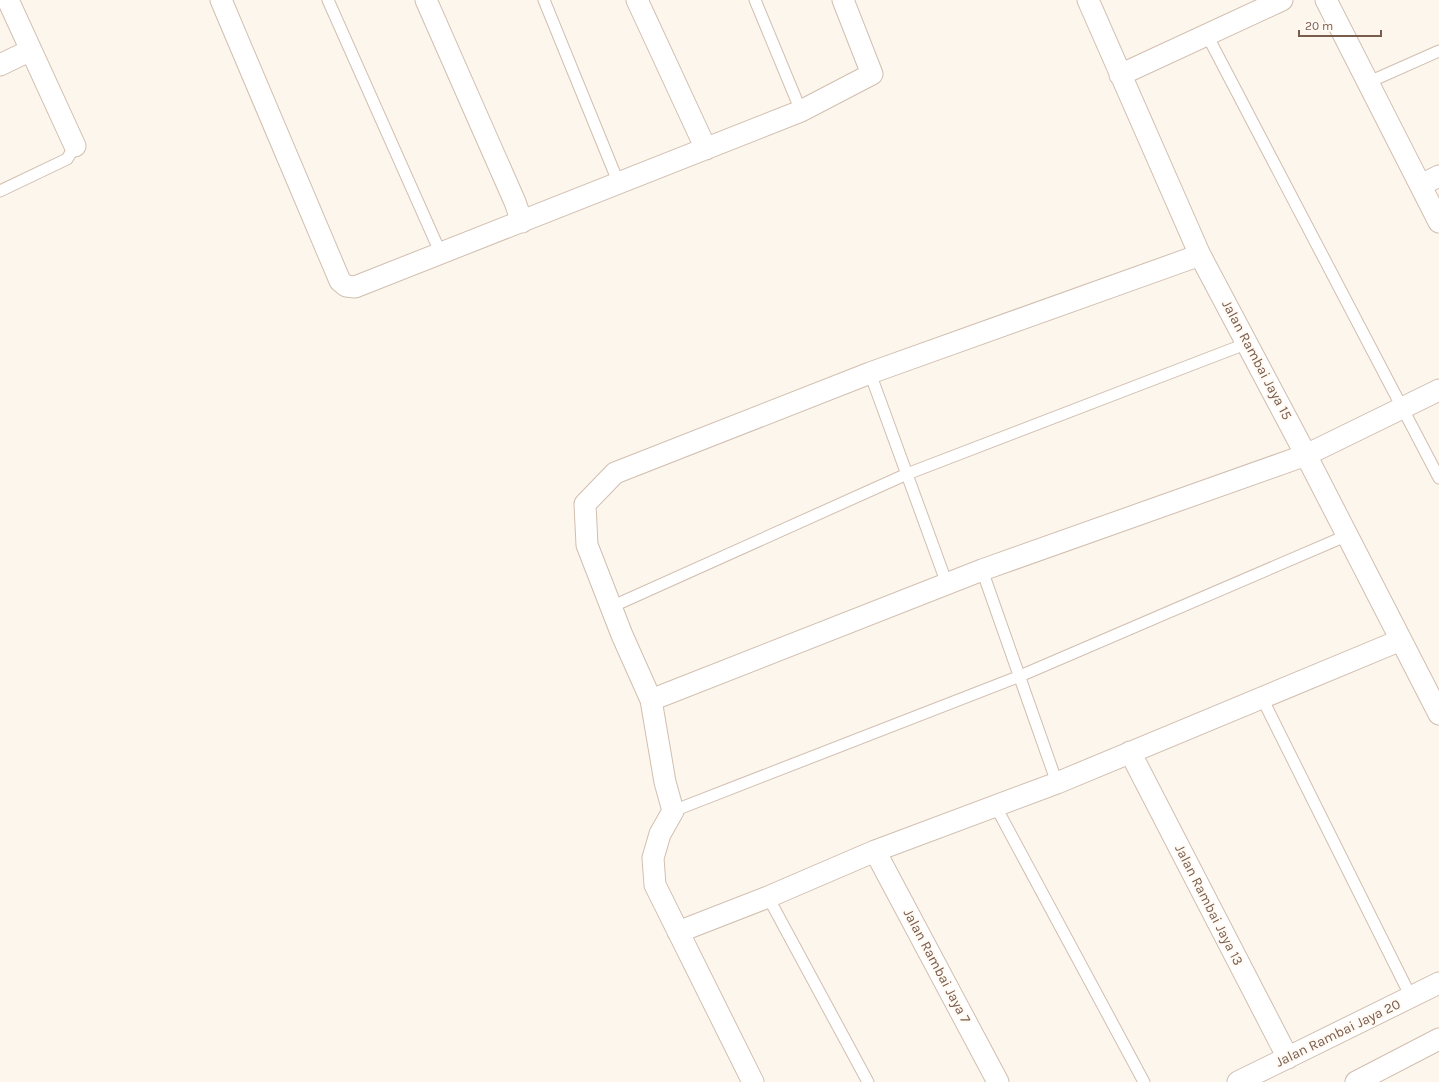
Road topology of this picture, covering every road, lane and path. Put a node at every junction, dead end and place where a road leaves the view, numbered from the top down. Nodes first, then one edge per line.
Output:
1 (8, 0) edge
2 (221, 0) edge
3 (328, 0) edge
4 (426, 0) edge
5 (544, 0) edge
6 (637, 0) edge
7 (755, 0) edge
8 (843, 0) edge
9 (1088, 0) edge
10 (1282, 0) edge
11 (1326, 0) edge
12 (1207, 35) junction
13 (31, 50) junction
14 (1439, 51) edge
15 (0, 65) edge
16 (1120, 75) junction
17 (1369, 82) junction
18 (801, 111) junction
19 (75, 146) joint
20 (706, 149) junction
21 (1430, 181) edge
22 (619, 184) junction
23 (0, 191) edge
24 (522, 222) junction
25 (1439, 222) edge
26 (441, 254) junction
27 (1200, 256) junction
28 (1248, 343) junction
29 (870, 373) junction
30 (1439, 390) edge
31 (1402, 408) junction
32 (1306, 455) junction
33 (907, 474) junction
34 (1439, 478) edge
35 (1348, 535) junction
36 (982, 570) junction
37 (947, 584) junction
38 (611, 607) junction
39 (1401, 640) junction
40 (1020, 676) junction
41 (1262, 698) junction
42 (651, 700) junction
43 (1439, 714) edge
44 (1130, 752) junction
45 (1057, 783) junction
46 (996, 807) junction
47 (674, 811) junction
48 (875, 851) junction
49 (768, 897) junction
50 (678, 932) junction
51 (1439, 983) edge
52 (1411, 997) junction
53 (1439, 1039) edge
54 (1288, 1058) junction
55 (753, 1082) edge
56 (868, 1082) edge
57 (998, 1082) edge
58 (1144, 1082) edge
59 (1238, 1082) edge
60 (1356, 1082) edge

1 - 13 street
2 - 26 street
3 - 26 lane
4 - 24 street
5 - 22 lane
6 - 20 street
7 - 18 lane
8 - 18 street
9 - 16 street, Jalan Rambai Jaya 15
10 - 12 street
11 - 17 street
12 - 16 street
12 - 31 lane
13 - 15 street
13 - 19 street
14 - 17 lane
16 - 27 street, Jalan Rambai Jaya 15
17 - 21 street
18 - 20 street
19 - 23 lane
20 - 22 street
21 - 25 street
22 - 24 street
24 - 26 street
27 - 28 street, Jalan Rambai Jaya 15
27 - 29 street
28 - 32 street, Jalan Rambai Jaya 15
28 - 33 lane
29 - 33 lane
29 - 38 street
30 - 31 street
31 - 32 street
31 - 34 lane
32 - 35 street, Jalan Rambai Jaya 15
32 - 36 street
33 - 37 lane
33 - 38 lane
35 - 39 street, Jalan Rambai Jaya 15
35 - 40 lane
36 - 37 street
36 - 40 lane
37 - 42 street
38 - 42 street
39 - 41 street
39 - 43 street, Jalan Rambai Jaya 15
40 - 45 lane
40 - 47 lane
41 - 44 street
41 - 52 lane
42 - 47 street
44 - 45 street
44 - 54 street, Jalan Rambai Jaya 13
45 - 46 street
46 - 48 street
46 - 58 lane
47 - 50 street
48 - 49 street
48 - 57 street, Jalan Rambai Jaya 7
49 - 50 street
49 - 56 lane
50 - 55 street
51 - 52 street, Jalan Rambai Jaya 20
52 - 54 street, Jalan Rambai Jaya 20
53 - 60 street
54 - 59 street, Jalan Rambai Jaya 20

